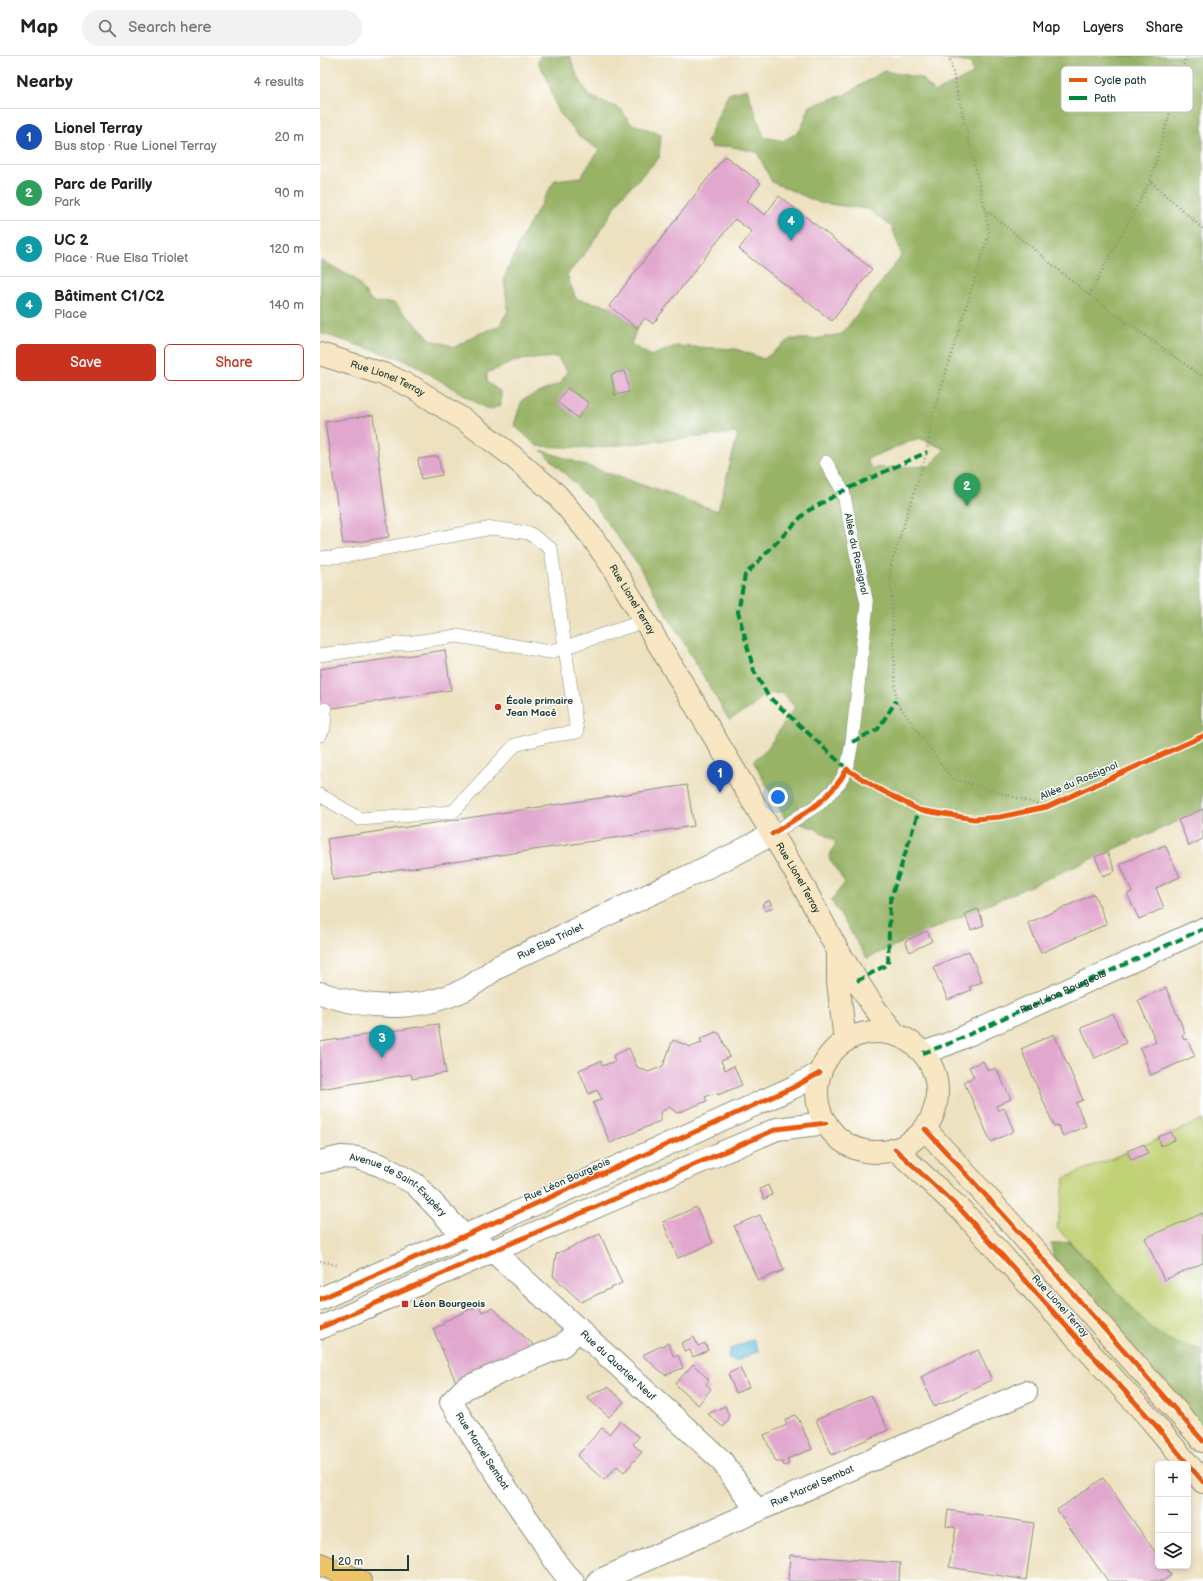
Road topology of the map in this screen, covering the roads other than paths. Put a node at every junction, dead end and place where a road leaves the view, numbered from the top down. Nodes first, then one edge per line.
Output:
1 (320, 354) edge
2 (826, 462) dead end
3 (320, 558) edge
4 (645, 621) junction
5 (565, 647) junction
6 (320, 655) edge
7 (325, 709) dead end
8 (320, 735) edge
9 (320, 795) edge
10 (772, 834) junction
11 (1203, 929) edge
12 (838, 951) junction
13 (320, 993) edge
14 (896, 1035) junction
15 (845, 1041) junction
16 (923, 1053) junction
17 (820, 1073) junction
18 (826, 1123) junction
19 (924, 1129) junction
20 (895, 1149) junction
21 (320, 1162) edge
22 (464, 1236) junction
23 (493, 1251) junction
24 (320, 1299) edge
25 (320, 1328) edge
26 (579, 1329) junction
27 (1026, 1392) dead end
28 (1203, 1441) edge
29 (1203, 1482) edge
30 (757, 1511) junction
31 (320, 1564) edge
32 (360, 1581) edge
33 (573, 1581) edge
34 (598, 1581) edge

1 - 4 main road, Rue Lionel Terray
2 - 10 lane, Allée du Rossignol
3 - 5 lane
4 - 5 lane
4 - 10 main road, Rue Lionel Terray
5 - 6 lane
5 - 9 lane
7 - 8 lane
10 - 12 main road, Rue Lionel Terray
10 - 13 street, Rue Elsa Triolet
11 - 16 street, Rue Léon Bourgeois
12 - 14 main road, Rue Lionel Terray
12 - 15 main road, Rue Lionel Terray
14 - 15 main road
14 - 16 main road
15 - 17 main road
16 - 19 main road
17 - 18 main road
17 - 22 street, Rue Léon Bourgeois
18 - 20 main road
18 - 23 street
19 - 20 main road
19 - 28 main road, Rue Lionel Terray
20 - 29 main road, Rue Lionel Terray
21 - 22 street, Avenue de Saint-Exupéry
22 - 23 street, Rue du Quartier Neuf
22 - 24 street, Rue Léon Bourgeois
23 - 25 street
23 - 26 street, Rue du Quartier Neuf
26 - 30 street, Rue du Quartier Neuf
26 - 33 street, Rue Marcel Sembat
27 - 30 street, Rue Marcel Sembat
30 - 34 street, Rue Marcel Sembat
31 - 32 highway

